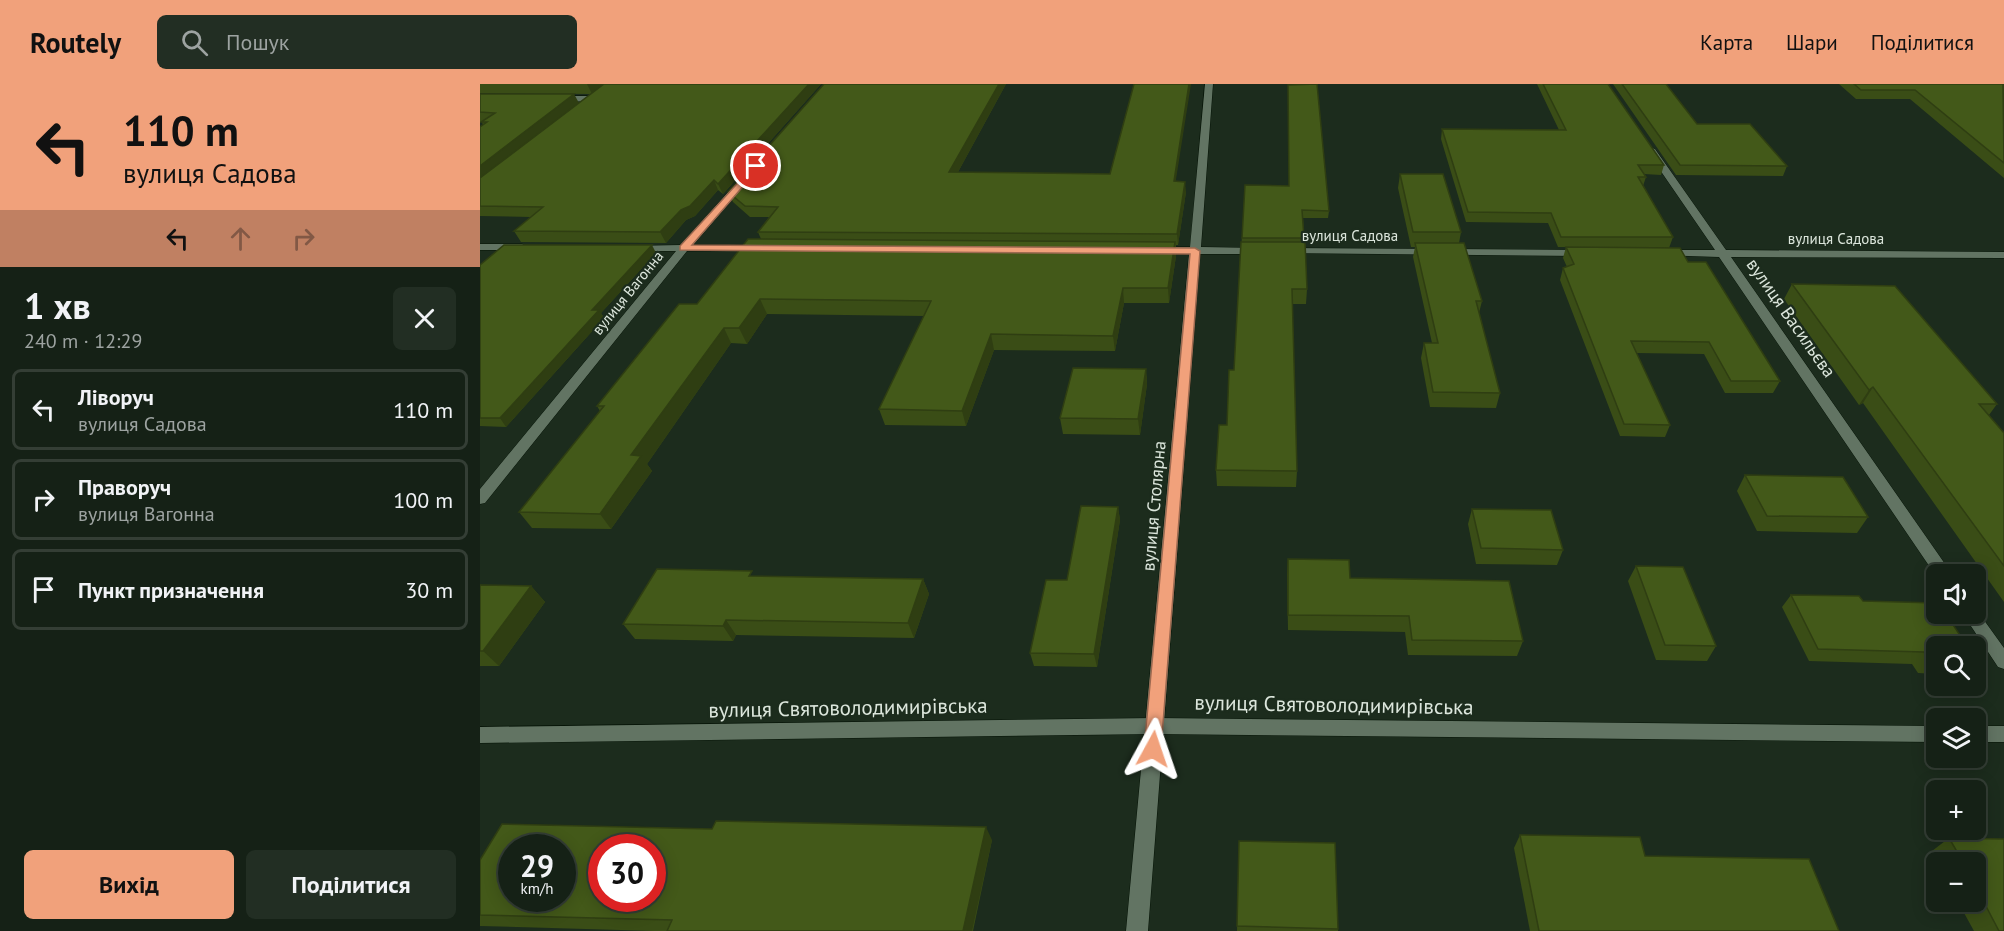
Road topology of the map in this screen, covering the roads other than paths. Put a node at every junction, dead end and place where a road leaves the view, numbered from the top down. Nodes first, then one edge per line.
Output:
1 (1209, 84) edge
2 (549, 99) edge
3 (578, 113) edge
4 (1645, 140) edge
5 (752, 170) edge
6 (480, 247) edge
7 (528, 247) edge
8 (624, 248) edge
9 (684, 248) junction
10 (767, 249) edge
11 (1148, 250) edge
12 (1195, 251) junction
13 (1591, 253) edge
14 (1651, 253) edge
15 (1722, 253) junction
16 (2004, 255) edge
17 (480, 499) edge
18 (1937, 564) edge
19 (1978, 624) edge
20 (2004, 662) edge
21 (1155, 726) junction
22 (1926, 734) edge
23 (1986, 734) edge
24 (2004, 734) edge
25 (480, 735) edge
26 (1137, 931) edge

1 - 12 street, вулиця Столярна
2 - 3 street
4 - 15 street, вулиця Васильєва
5 - 9 street, вулиця Вагонна
6 - 7 street
8 - 9 street
9 - 10 street
9 - 17 street, вулиця Вагонна
11 - 12 street, вулиця Садова
12 - 13 street, вулиця Садова
12 - 21 street, вулиця Столярна
14 - 15 street, вулиця Садова
15 - 16 street, вулиця Садова
15 - 18 street, вулиця Васильєва
19 - 20 street
21 - 22 street, вулиця Святоволодимирівська
21 - 25 street, вулиця Святоволодимирівська
21 - 26 street, вулиця Столярна
23 - 24 street

